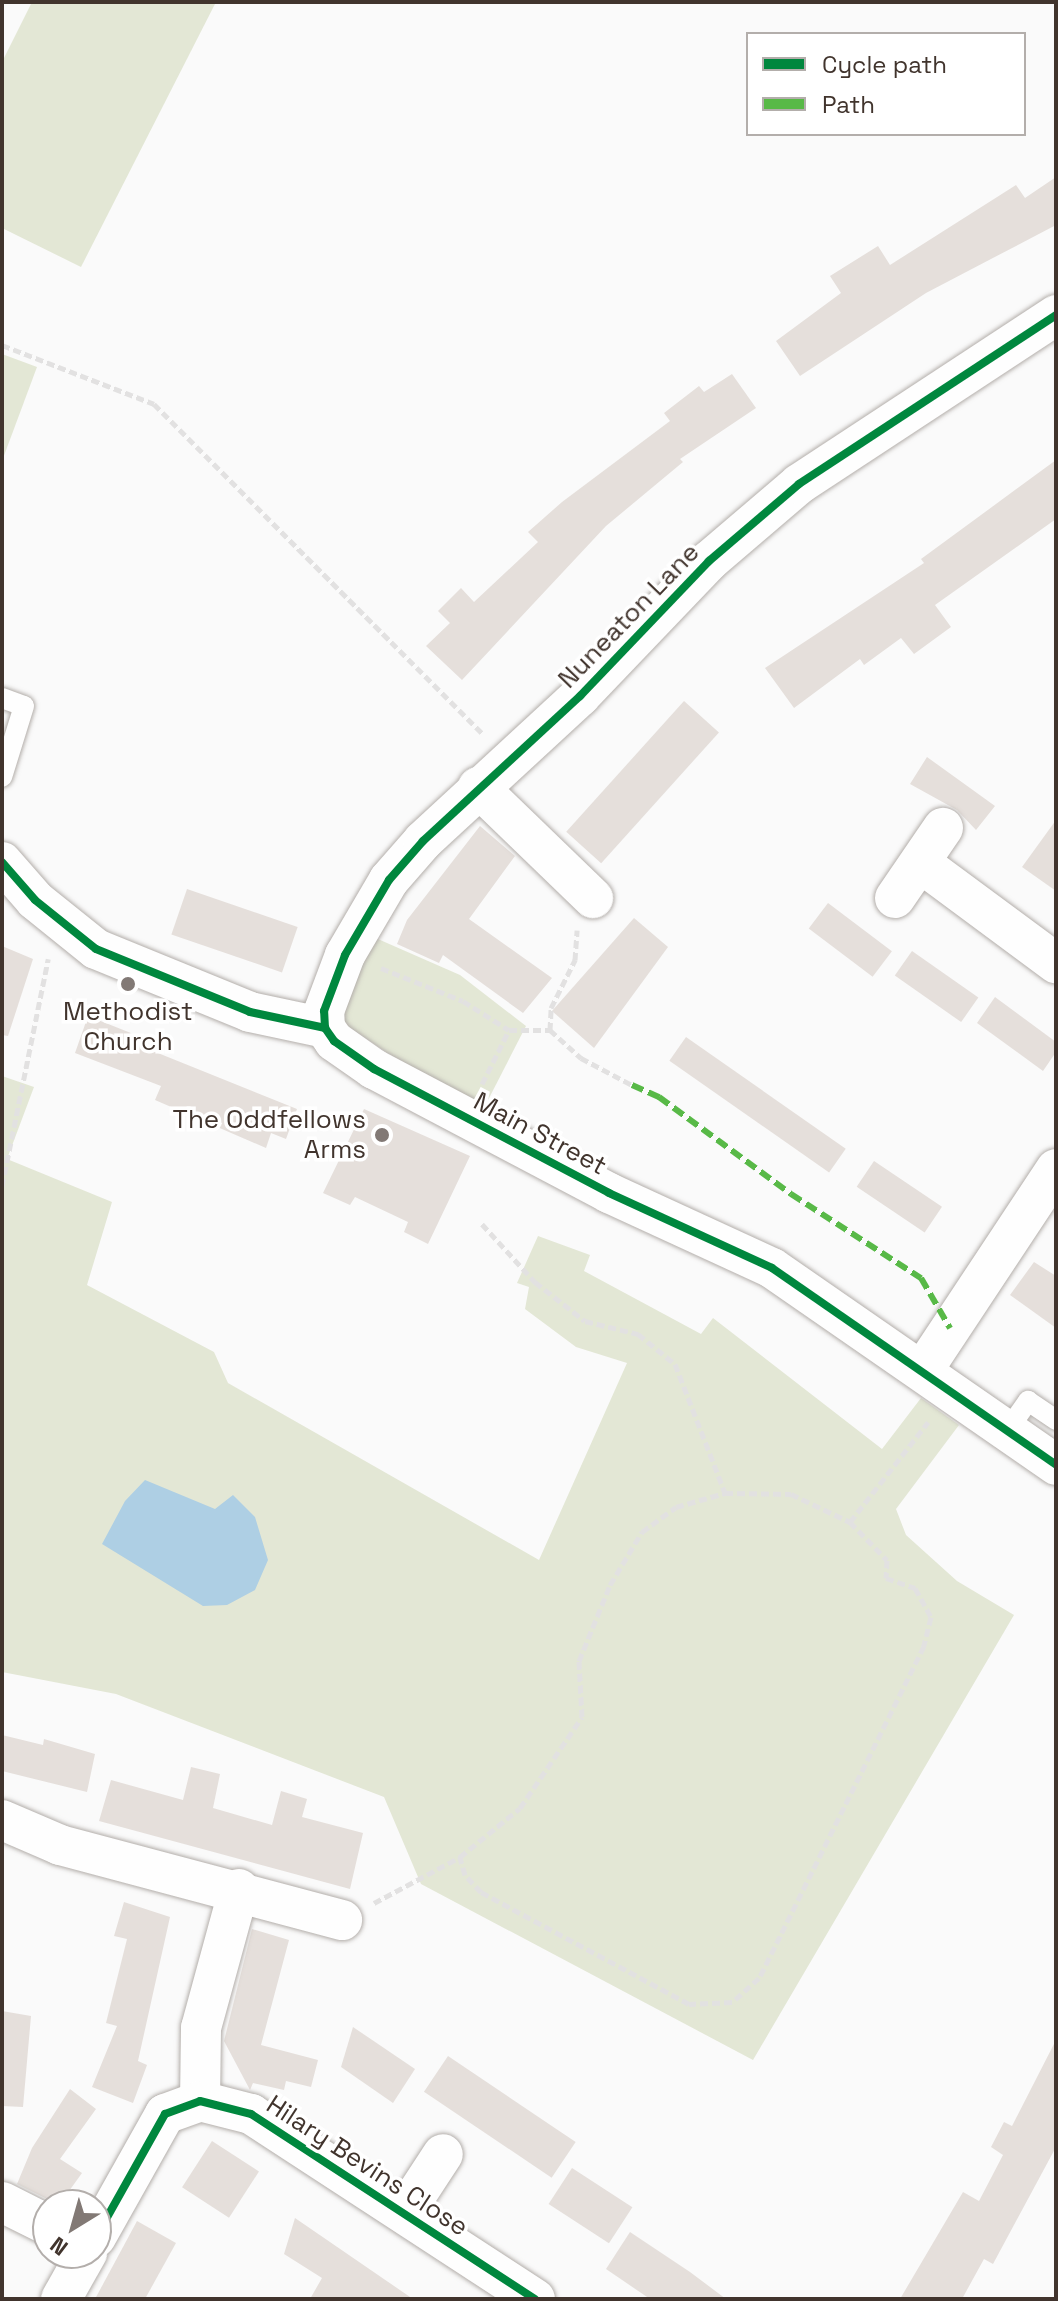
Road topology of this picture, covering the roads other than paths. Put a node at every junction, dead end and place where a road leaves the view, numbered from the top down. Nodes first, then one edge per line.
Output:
1 (1056, 315) edge
2 (2, 698) edge
3 (2, 777) edge
4 (478, 787) junction
5 (943, 828) dead end
6 (2, 862) edge
7 (922, 864) junction
8 (593, 898) road end
9 (895, 898) dead end
10 (1056, 963) edge
11 (325, 1028) junction
12 (1056, 1169) edge
13 (938, 1381) junction
14 (1056, 1420) edge
15 (1007, 1431) junction
16 (1056, 1465) edge
17 (2, 1820) edge
18 (239, 1889) junction
19 (342, 1920) road end
20 (200, 2101) junction
21 (443, 2154) dead end
22 (2, 2202) edge
23 (112, 2208) edge
24 (405, 2212) junction
25 (32, 2217) edge
26 (78, 2269) edge
27 (61, 2299) edge
28 (535, 2299) edge

1 - 4 street, Nuneaton Lane
2 - 3 lane
4 - 8 street
4 - 11 street, Nuneaton Lane
5 - 7 street
6 - 11 street
7 - 9 street
7 - 10 street
11 - 13 street, Main Street
12 - 13 street
13 - 15 street, Main Street
14 - 15 lane
15 - 16 street, Main Street
17 - 18 street
18 - 19 street
18 - 20 street
20 - 23 street
20 - 24 street, Hilary Bevins Close
21 - 24 street, Hilary Bevins Close
22 - 25 street
24 - 28 street, Hilary Bevins Close
26 - 27 street

